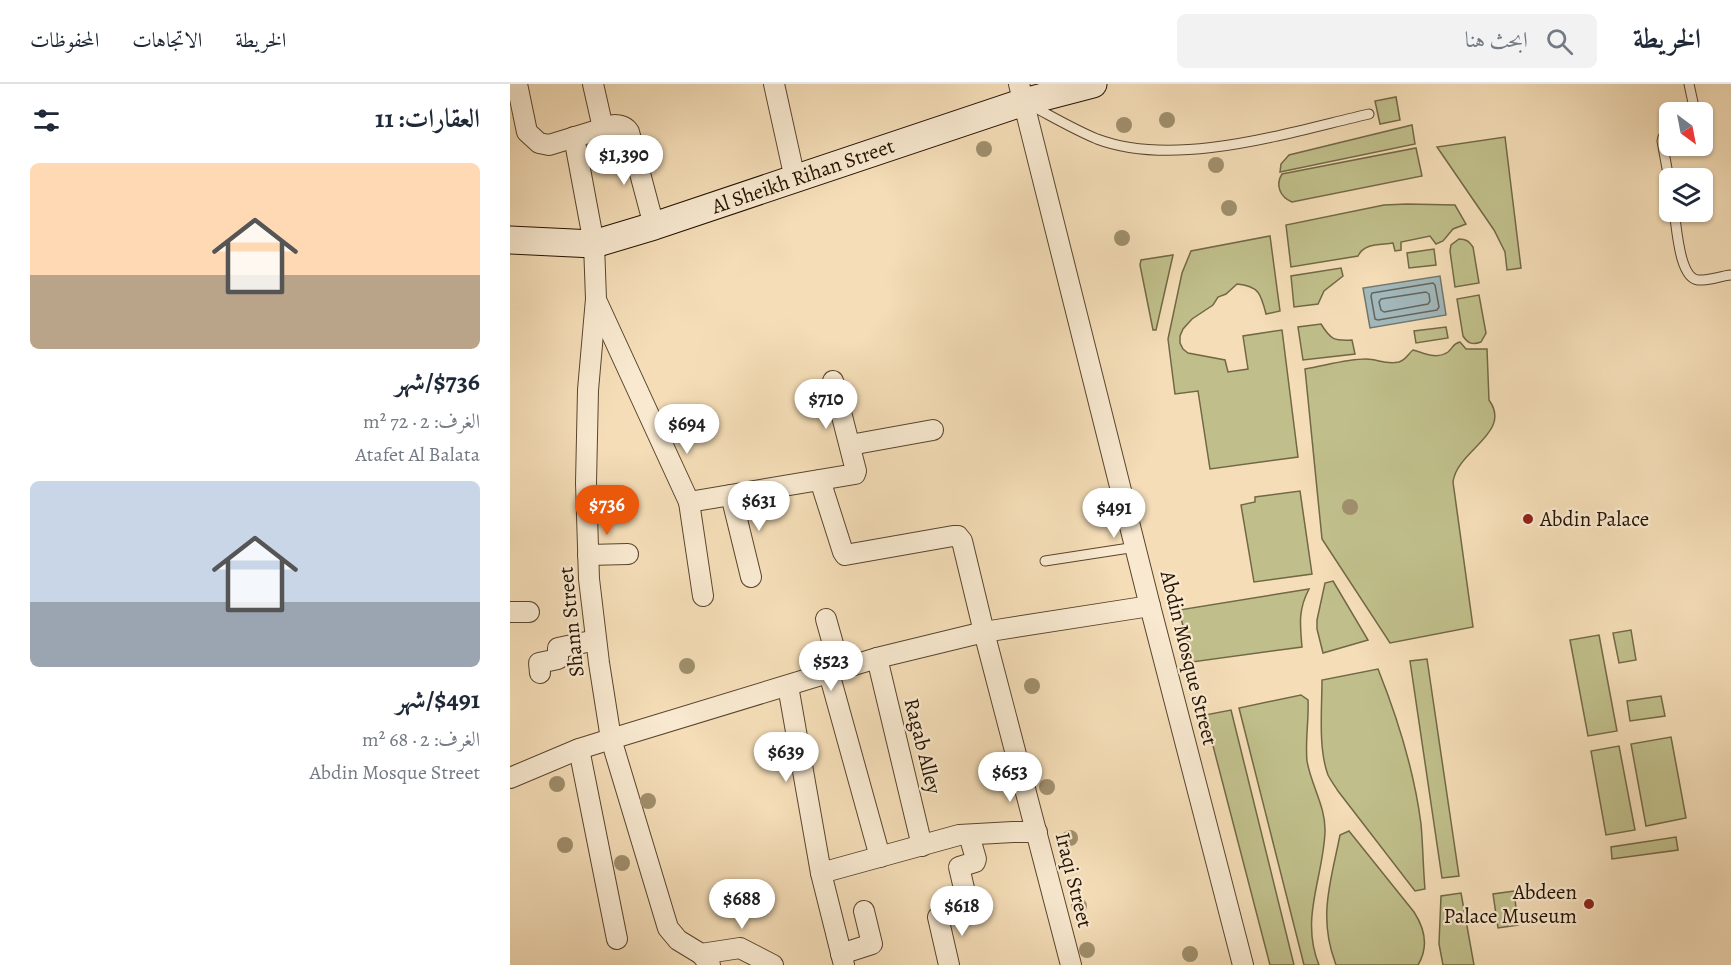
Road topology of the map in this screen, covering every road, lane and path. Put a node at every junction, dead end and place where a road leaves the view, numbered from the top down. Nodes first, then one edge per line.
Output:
1 (517, 84) edge
2 (593, 84) edge
3 (774, 84) edge
4 (1093, 84) edge
5 (1689, 84) edge
6 (1022, 93) edge
7 (1693, 102) edge
8 (1369, 114) dead end
9 (603, 128) junction
10 (574, 138) junction
11 (795, 179) junction
12 (1676, 222) edge
13 (654, 226) junction
14 (510, 240) edge
15 (594, 244) junction
16 (1731, 275) edge
17 (596, 300) junction
18 (833, 381) dead end
19 (933, 430) dead end
20 (850, 445) junction
21 (820, 480) junction
22 (731, 495) junction
23 (689, 502) junction
24 (1136, 547) junction
25 (628, 554) dead end
26 (588, 555) junction
27 (1045, 561) dead end
28 (751, 578) dead end
29 (703, 596) dead end
30 (1150, 606) junction
31 (826, 619) dead end
32 (984, 632) junction
33 (596, 640) junction
34 (877, 658) junction
35 (834, 671) junction
36 (540, 673) dead end
37 (788, 686) junction
38 (610, 739) junction
39 (579, 749) junction
40 (510, 778) edge
41 (1037, 832) junction
42 (969, 835) junction
43 (922, 846) junction
44 (880, 857) junction
45 (821, 873) junction
46 (966, 897) dead end
47 (864, 911) dead end
48 (938, 917) dead end
49 (617, 939) dead end
50 (705, 959) edge
51 (843, 960) edge
52 (772, 965) edge
53 (949, 965) edge
54 (1071, 965) edge
55 (1243, 965) edge

1 - 10 street
2 - 9 street
3 - 11 street
4 - 6 main road, Al Sheikh Rihan Street
5 - 7 lane
6 - 8 lane
6 - 11 main road, Al Sheikh Rihan Street
6 - 24 street, Abdin Mosque Street
9 - 10 street
9 - 13 street
10 - 15 street, Shann Street
11 - 13 main road, Al Sheikh Rihan Street
12 - 16 lane
13 - 15 main road, Al Sheikh Rihan Street
14 - 15 main road, Al Sheikh Rihan Street
15 - 17 street, Shann Street
17 - 23 street
17 - 26 street, Shann Street
18 - 20 street
19 - 20 street
20 - 21 street
21 - 22 street
21 - 32 street, Iraqi Street
22 - 23 street
22 - 28 street
23 - 29 street
24 - 27 lane
24 - 30 street, Abdin Mosque Street
25 - 26 street
26 - 33 street, Shann Street
30 - 32 street
30 - 55 street, Abdin Mosque Street
31 - 35 street
32 - 34 street
32 - 41 street, Iraqi Street
33 - 36 street
33 - 38 street, Shann Street
34 - 35 street
34 - 43 street, Ragab Alley
35 - 37 street
35 - 44 street
37 - 38 street
37 - 45 street
38 - 39 street
38 - 50 street, Shann Street
39 - 40 street
39 - 49 street
41 - 42 street
41 - 54 street, Iraqi Street
42 - 43 street
42 - 46 street
43 - 44 street
44 - 45 street
45 - 51 street
47 - 51 street
48 - 53 street
50 - 52 street

